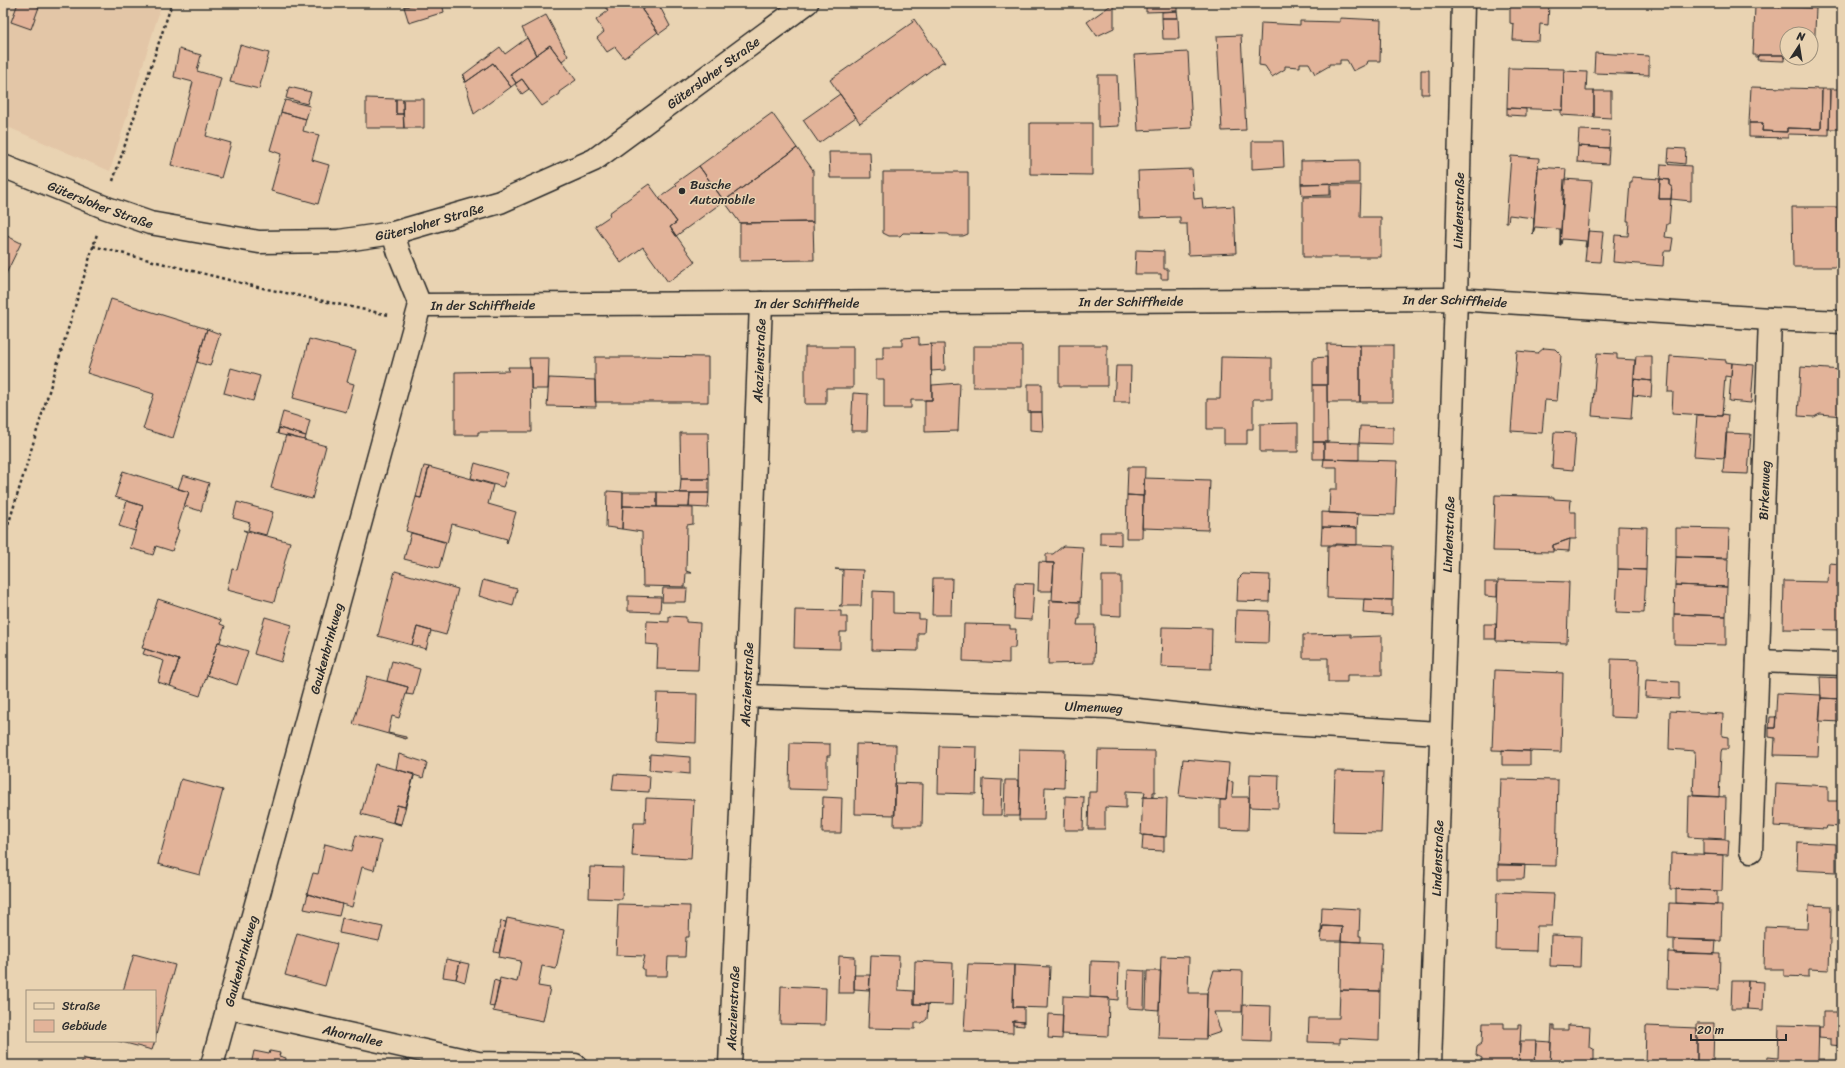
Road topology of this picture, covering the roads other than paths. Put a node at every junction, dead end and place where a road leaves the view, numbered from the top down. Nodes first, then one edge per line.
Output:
1 (807, 3) edge
2 (1463, 3) edge
3 (3, 166) edge
4 (394, 233) junction
5 (1456, 299) junction
6 (761, 303) junction
7 (417, 313) junction
8 (1770, 319) junction
9 (1842, 322) edge
10 (1758, 661) junction
11 (1842, 664) edge
12 (746, 696) junction
13 (1440, 733) junction
14 (1751, 851) dead end
15 (227, 1007) junction
16 (478, 1064) edge
17 (212, 1065) edge
18 (575, 1065) edge
19 (730, 1065) edge
20 (1430, 1065) edge

1 - 4 street, Gütersloher Straße
2 - 5 street, Lindenstraße
3 - 4 street, Gütersloher Straße
4 - 7 street
5 - 6 street, In der Schiffheide
5 - 8 street, In der Schiffheide
5 - 13 street, Lindenstraße
6 - 7 street, In der Schiffheide
6 - 12 street, Akazienstraße
7 - 15 street, Gaukenbrinkweg
8 - 9 street, In der Schiffheide
8 - 10 street, Birkenweg
10 - 11 street
10 - 14 street, Birkenweg
12 - 13 street, Ulmenweg
12 - 19 street, Akazienstraße
13 - 20 street, Lindenstraße
15 - 16 street, Ahornallee
15 - 17 street, Gaukenbrinkweg
16 - 18 street, Ahornallee

